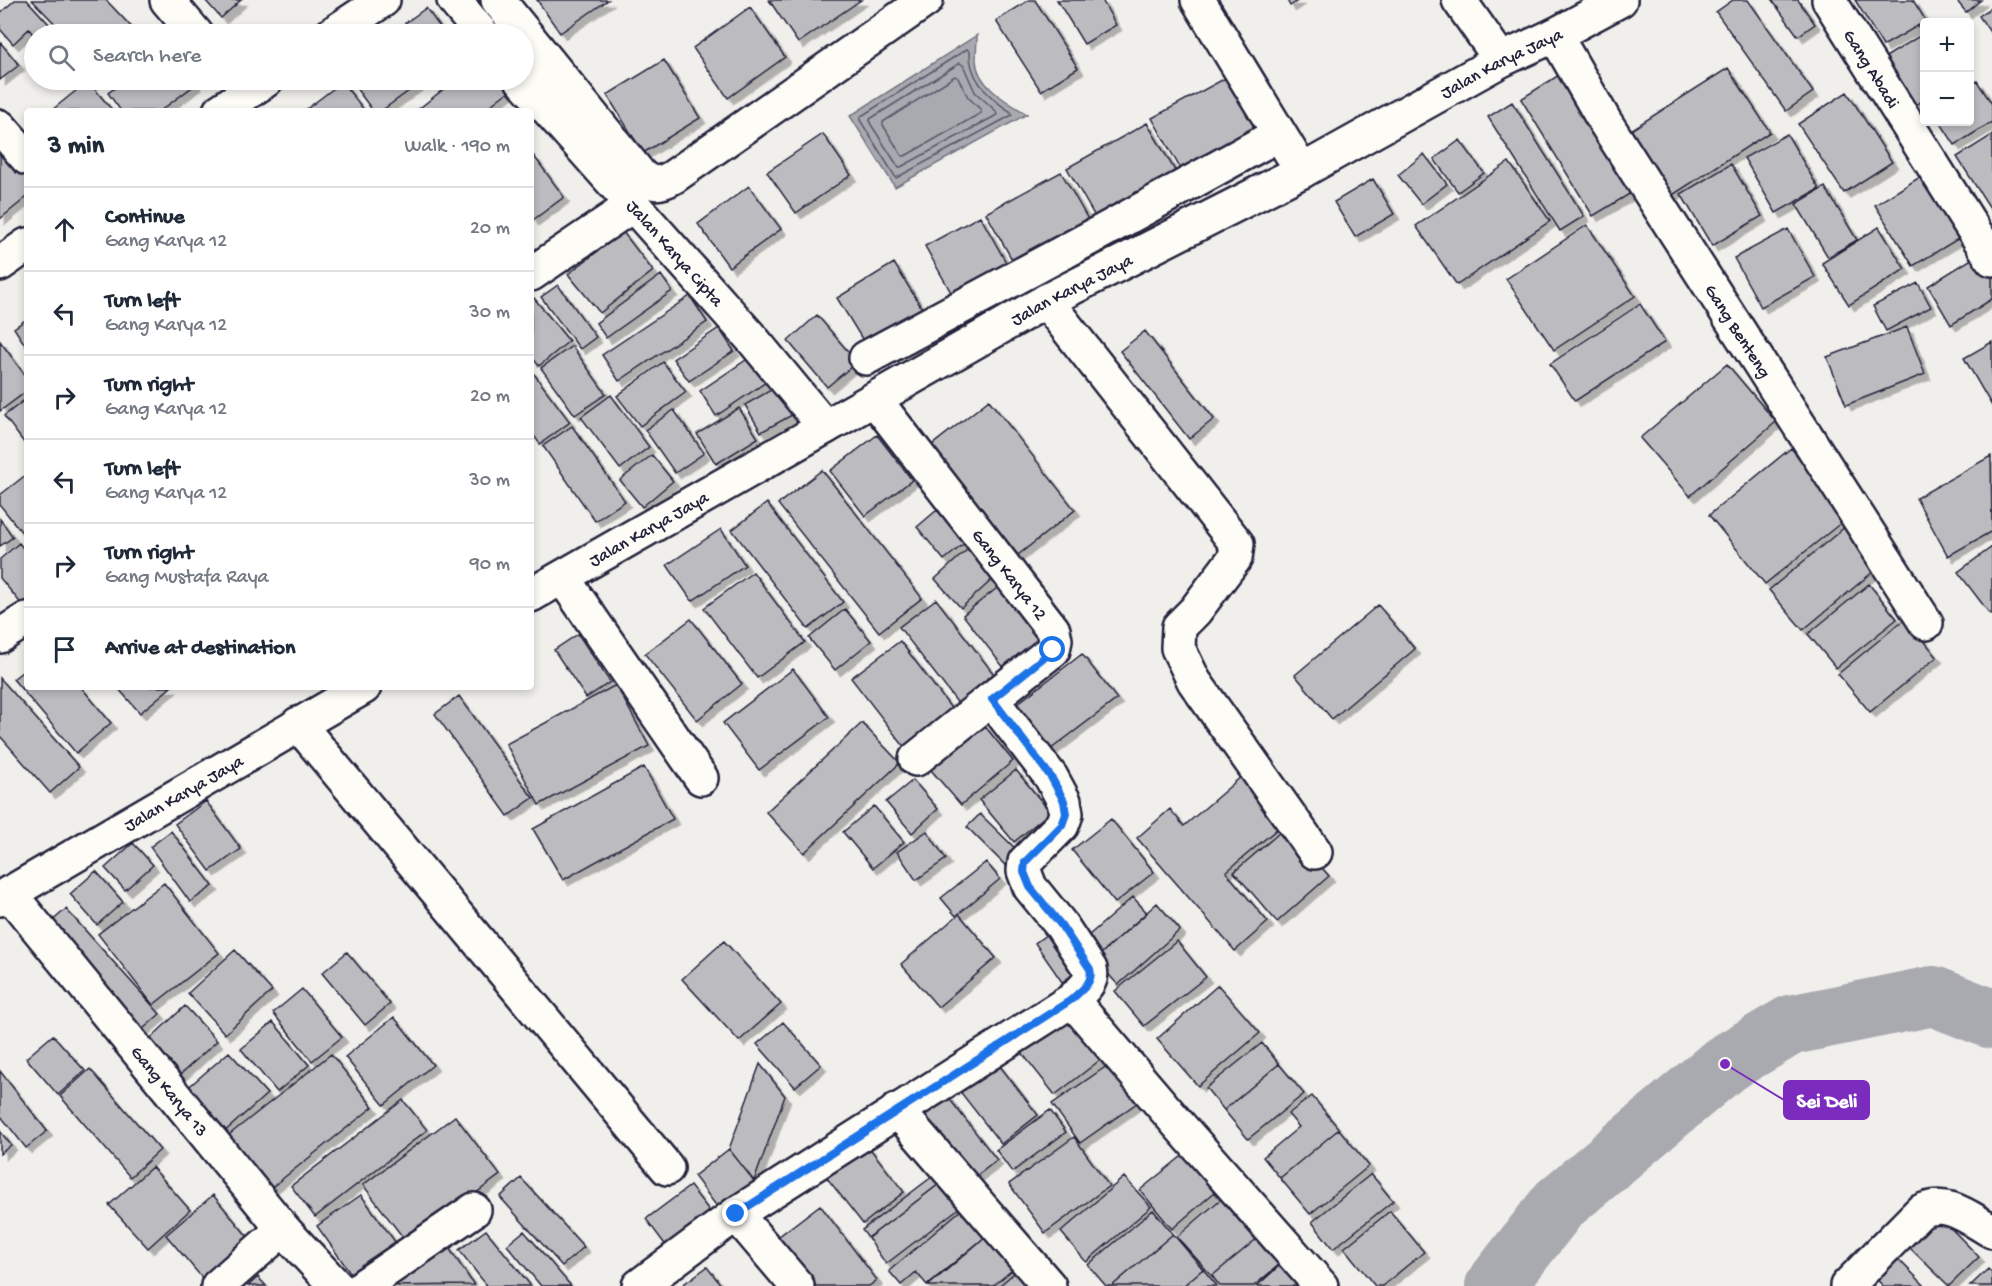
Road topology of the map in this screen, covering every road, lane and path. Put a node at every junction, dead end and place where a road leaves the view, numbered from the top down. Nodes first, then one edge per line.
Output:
1 (167, 0) edge
2 (383, 0) edge
3 (454, 0) edge
4 (498, 0) edge
5 (926, 0) edge
6 (1198, 0) edge
7 (1459, 0) edge
8 (1620, 0) edge
9 (1829, 0) edge
10 (187, 24) edge
11 (347, 24) edge
12 (474, 24) edge
13 (517, 24) edge
14 (1555, 35) junction
15 (534, 44) edge
16 (1501, 60) junction
17 (531, 90) edge
18 (0, 127) edge
19 (1279, 134) junction
20 (24, 155) edge
21 (1302, 171) junction
22 (633, 205) junction
23 (24, 247) edge
24 (1992, 259) edge
25 (0, 264) edge
26 (534, 272) edge
27 (1046, 301) junction
28 (866, 358) dead end
29 (875, 400) junction
30 (825, 427) junction
31 (563, 578) junction
32 (534, 593) edge
33 (24, 621) edge
34 (1926, 623) dead end
35 (0, 636) edge
36 (359, 690) edge
37 (992, 699) junction
38 (298, 724) junction
39 (916, 759) dead end
40 (701, 778) dead end
41 (1315, 852) dead end
42 (4, 896) edge
43 (1071, 1000) junction
44 (897, 1110) junction
45 (667, 1168) dead end
46 (474, 1210) dead end
47 (736, 1214) junction
48 (283, 1229) junction
49 (1992, 1231) edge
50 (218, 1286) edge
51 (336, 1286) edge
52 (363, 1286) edge
53 (639, 1286) edge
54 (797, 1286) edge
55 (1049, 1286) edge
56 (1322, 1286) edge
57 (1847, 1286) edge

1 - 10 street
2 - 11 street
3 - 12 street
4 - 13 street
5 - 15 street
6 - 19 street
7 - 16 street
8 - 14 street, Jalan Karya Jaya
9 - 24 street, Gang Abadi
14 - 16 street, Jalan Karya Jaya
14 - 34 street, Gang Benteng
16 - 21 street, Jalan Karya Jaya
17 - 22 street, Jalan Karya Cipta
18 - 20 street
19 - 21 street
19 - 28 street
21 - 27 street, Jalan Karya Jaya
22 - 26 street
22 - 30 street, Jalan Karya Cipta
23 - 25 street
27 - 29 street, Jalan Karya Jaya
27 - 41 street
29 - 30 street, Jalan Karya Jaya
29 - 37 street, Gang Karya 12
30 - 31 street, Jalan Karya Jaya
31 - 32 street, Jalan Karya Jaya
31 - 40 street
33 - 35 street
36 - 38 street, Jalan Karya Jaya
37 - 39 street
37 - 43 street
38 - 42 street, Jalan Karya Jaya
38 - 45 street
42 - 48 street, Gang Karya 13
43 - 44 street
43 - 56 street
44 - 47 street
44 - 55 street
46 - 52 street
47 - 53 street
47 - 54 street
48 - 50 street
48 - 51 street, Gang Karya 13
49 - 57 street

